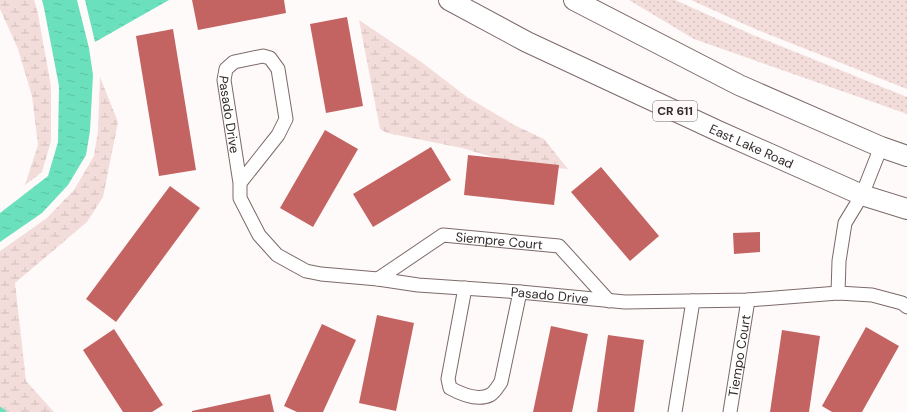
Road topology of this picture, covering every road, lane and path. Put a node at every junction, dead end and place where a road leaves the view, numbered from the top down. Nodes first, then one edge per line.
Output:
1 (449, 0) edge
2 (574, 0) edge
3 (881, 147) junction
4 (907, 156) edge
5 (240, 184) junction
6 (862, 195) junction
7 (907, 209) edge
8 (378, 279) junction
9 (465, 288) junction
10 (520, 292) junction
11 (838, 293) junction
12 (748, 300) junction
13 (609, 301) junction
14 (693, 301) junction
15 (907, 307) edge
16 (675, 412) edge
17 (730, 412) edge

1 - 6 main road, East Lake Road / CR 611
2 - 3 main road
3 - 4 main road
3 - 6 street
5 - 5 street, Pasado Drive
5 - 8 street, Pasado Drive
6 - 7 main road, East Lake Road / CR 611
6 - 11 street
8 - 9 street, Pasado Drive
8 - 13 street, Siempre Court
9 - 10 street, Pasado Drive
9 - 10 street
10 - 13 street, Pasado Drive
11 - 12 street, Pasado Drive
11 - 15 street, Pasado Drive
12 - 14 street, Pasado Drive
12 - 17 street, Tiempo Court
13 - 14 street, Pasado Drive
14 - 16 street

